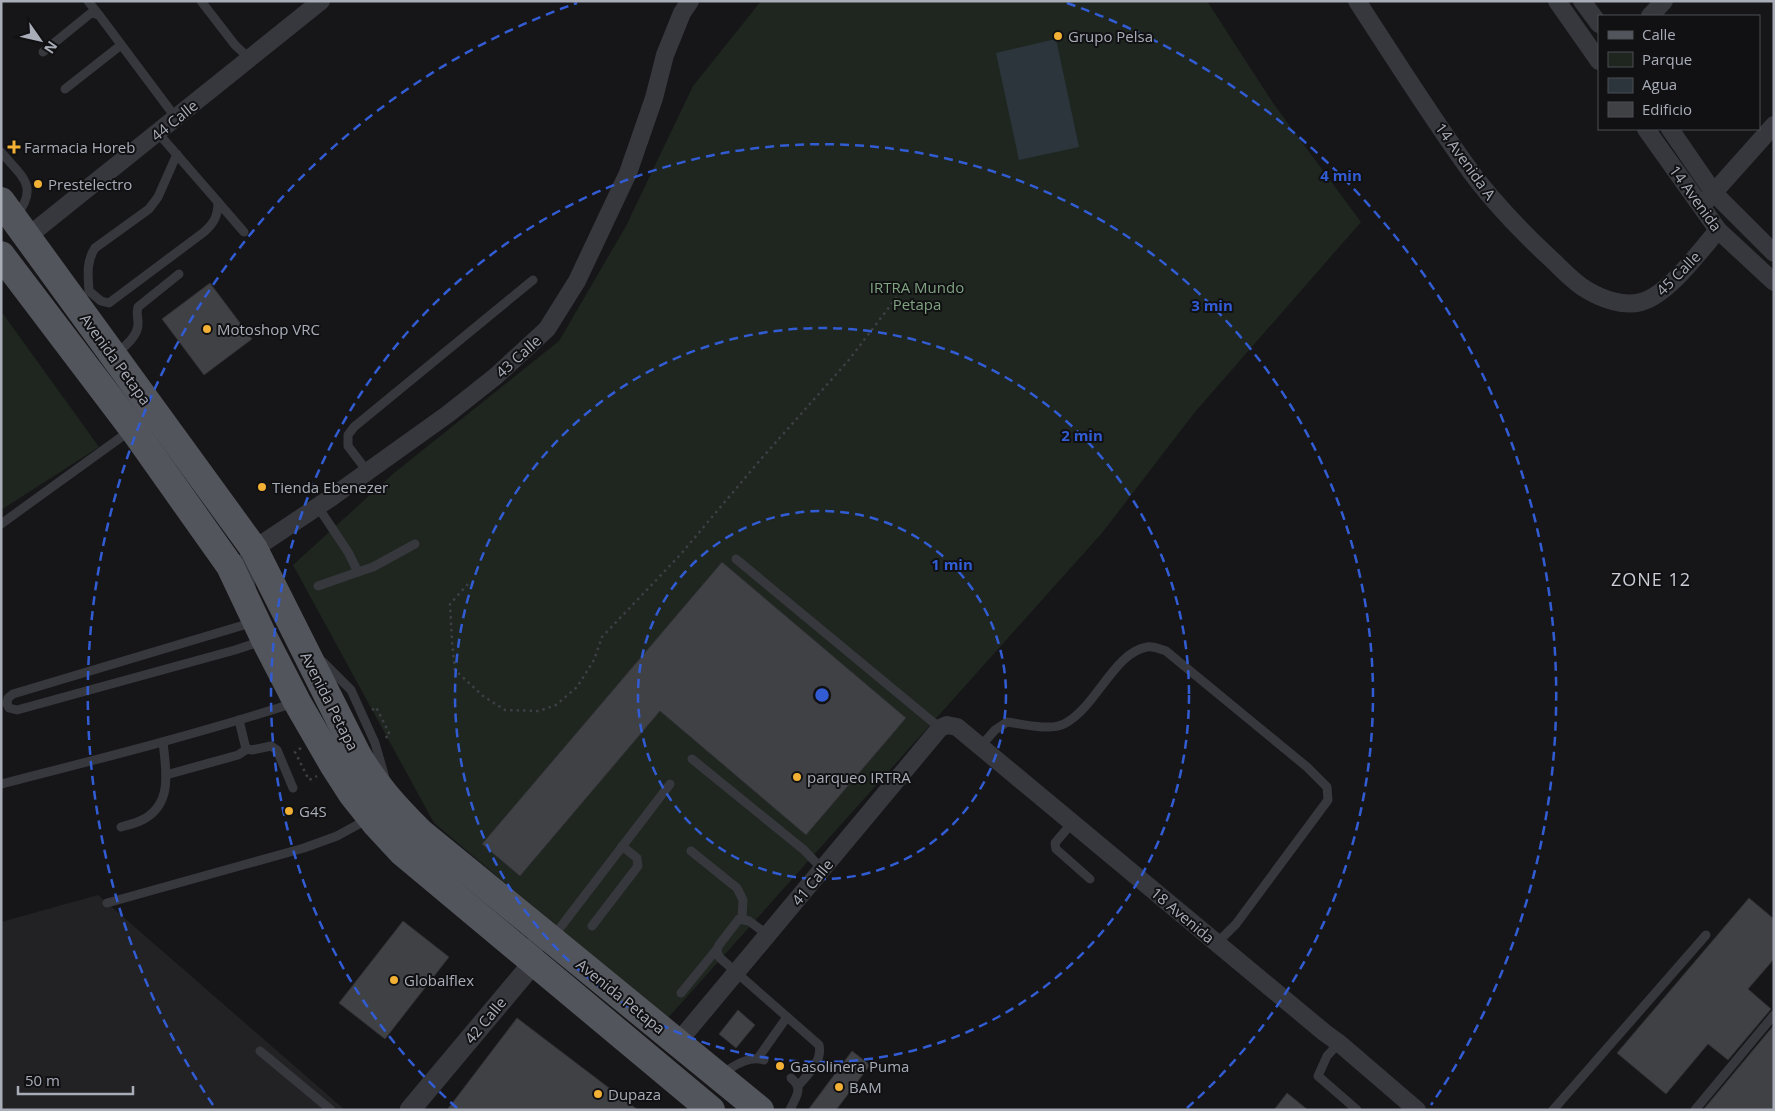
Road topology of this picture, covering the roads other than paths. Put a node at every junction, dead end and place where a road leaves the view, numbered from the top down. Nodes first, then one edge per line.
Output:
1 (88, 1) edge
2 (201, 1) edge
3 (321, 1) edge
4 (690, 1) edge
5 (1357, 1) edge
6 (1557, 1) edge
7 (1582, 1) edge
8 (1664, 1) edge
9 (1651, 15) edge
10 (99, 16) junction
11 (1598, 23) edge
12 (121, 45) junction
13 (43, 52) dead end
14 (250, 59) junction
15 (1598, 60) edge
16 (65, 89) dead end
17 (176, 118) junction
18 (1774, 125) edge
19 (1647, 130) edge
20 (1671, 130) edge
21 (158, 133) junction
22 (1, 152) edge
23 (177, 154) junction
24 (1714, 193) junction
25 (218, 202) junction
26 (1701, 206) junction
27 (12, 223) edge
28 (1718, 230) junction
29 (244, 232) dead end
30 (1774, 253) edge
31 (1, 255) edge
32 (179, 274) dead end
33 (533, 280) dead end
34 (1774, 282) edge
35 (1602, 298) joint
36 (113, 355) junction
37 (133, 428) junction
38 (367, 471) junction
39 (318, 507) junction
40 (1, 524) edge
41 (415, 544) dead end
42 (254, 549) junction
43 (736, 559) dead end
44 (358, 572) junction
45 (318, 586) dead end
46 (259, 626) junction
47 (297, 702) junction
48 (239, 720) junction
49 (943, 726) junction
50 (163, 742) junction
51 (980, 747) junction
52 (247, 749) junction
53 (692, 759) dead end
54 (166, 775) junction
55 (1, 784) edge
56 (670, 784) dead end
57 (293, 788) dead end
58 (382, 811) junction
59 (1072, 823) junction
60 (121, 827) dead end
61 (622, 846) junction
62 (691, 851) dead end
63 (823, 870) junction
64 (1090, 879) dead end
65 (107, 903) dead end
66 (742, 919) junction
67 (529, 921) junction
68 (592, 926) dead end
69 (768, 935) junction
70 (1706, 936) dead end
71 (552, 939) junction
72 (1217, 943) junction
73 (717, 949) junction
74 (534, 962) junction
75 (737, 972) junction
76 (681, 993) dead end
77 (1774, 1015) edge
78 (788, 1017) junction
79 (678, 1042) junction
80 (1339, 1043) junction
81 (260, 1051) dead end
82 (719, 1075) junction
83 (791, 1078) dead end
84 (798, 1086) junction
85 (331, 1110) edge
86 (410, 1110) edge
87 (711, 1110) edge
88 (760, 1110) edge
89 (790, 1110) edge
90 (1357, 1110) edge
91 (1417, 1110) edge
92 (1554, 1110) edge
93 (1695, 1110) edge

1 - 10 lane
2 - 14 lane
3 - 14 street, 44 Calle
4 - 38 street, 43 Calle
5 - 35 street, 14 Avenida A
6 - 15 street
7 - 11 street
8 - 9 street
10 - 12 lane
10 - 13 lane
12 - 16 lane
12 - 17 lane
14 - 17 street, 44 Calle
17 - 21 street, 44 Calle
18 - 24 street
19 - 26 street, 14 Avenida
20 - 24 street, 14 Avenida
21 - 23 lane
21 - 27 street, 44 Calle
22 - 27 lane
23 - 25 lane
23 - 25 lane
24 - 26 street
24 - 30 street, 14 Avenida
25 - 29 lane
26 - 28 street, 14 Avenida
27 - 36 main road, Avenida Petapa
28 - 34 street, 14 Avenida
28 - 35 street, 45 Calle
31 - 37 main road, Avenida Petapa
32 - 36 lane
33 - 38 lane
36 - 42 main road, Avenida Petapa
37 - 40 lane
37 - 46 main road, Avenida Petapa
38 - 39 street, 43 Calle
39 - 42 street, 43 Calle
39 - 44 lane
41 - 44 lane
42 - 46 street
42 - 58 main road, Avenida Petapa
43 - 49 lane
44 - 45 lane
46 - 46 lane
46 - 47 main road, Avenida Petapa
47 - 48 lane
47 - 58 main road, Avenida Petapa
48 - 50 lane
48 - 52 lane
49 - 51 street, 18 Avenida
49 - 63 street, 41 Calle
50 - 54 lane
50 - 55 lane
51 - 59 street, 18 Avenida
51 - 72 lane
52 - 54 lane
52 - 57 lane
53 - 63 lane
54 - 60 lane
56 - 61 lane
58 - 65 lane
58 - 67 main road, Avenida Petapa
58 - 74 main road, Avenida Petapa
59 - 64 lane
59 - 72 street, 18 Avenida
61 - 68 lane
61 - 71 lane
62 - 66 lane
63 - 69 street, 41 Calle
66 - 69 lane
66 - 73 lane
67 - 71 main road, Avenida Petapa
67 - 74 street
69 - 75 street, 41 Calle
70 - 92 lane
71 - 79 main road, Avenida Petapa
72 - 80 street, 18 Avenida
73 - 75 lane
73 - 76 lane
74 - 86 street, 42 Calle
74 - 87 main road, Avenida Petapa
75 - 78 lane
75 - 79 street, 41 Calle
77 - 93 lane
78 - 82 lane
78 - 84 lane
79 - 82 main road, Avenida Petapa
80 - 90 lane
80 - 91 street, 18 Avenida
81 - 85 lane
82 - 88 main road, Avenida Petapa
83 - 84 lane
84 - 89 lane

